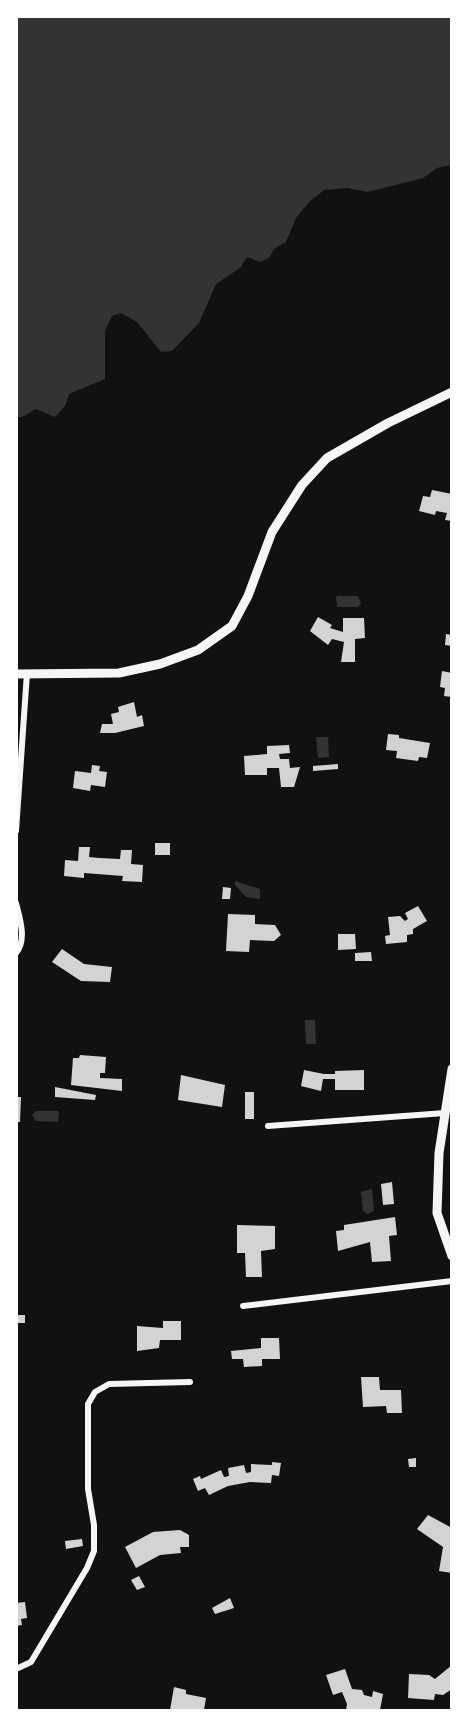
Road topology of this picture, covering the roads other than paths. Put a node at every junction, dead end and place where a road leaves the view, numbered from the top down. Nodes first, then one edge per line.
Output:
1 (452, 392) edge
2 (16, 674) edge
3 (27, 674) junction
4 (16, 831) edge
5 (16, 903) edge
6 (16, 953) edge
7 (452, 1069) edge
8 (445, 1113) junction
9 (268, 1126) dead end
10 (452, 1256) edge
11 (452, 1281) edge
12 (243, 1306) dead end
13 (190, 1382) dead end
14 (16, 1669) edge

1 - 3 street
2 - 3 street
3 - 4 street
5 - 6 street
7 - 8 street
8 - 9 street
8 - 10 street
11 - 12 street
13 - 14 street

